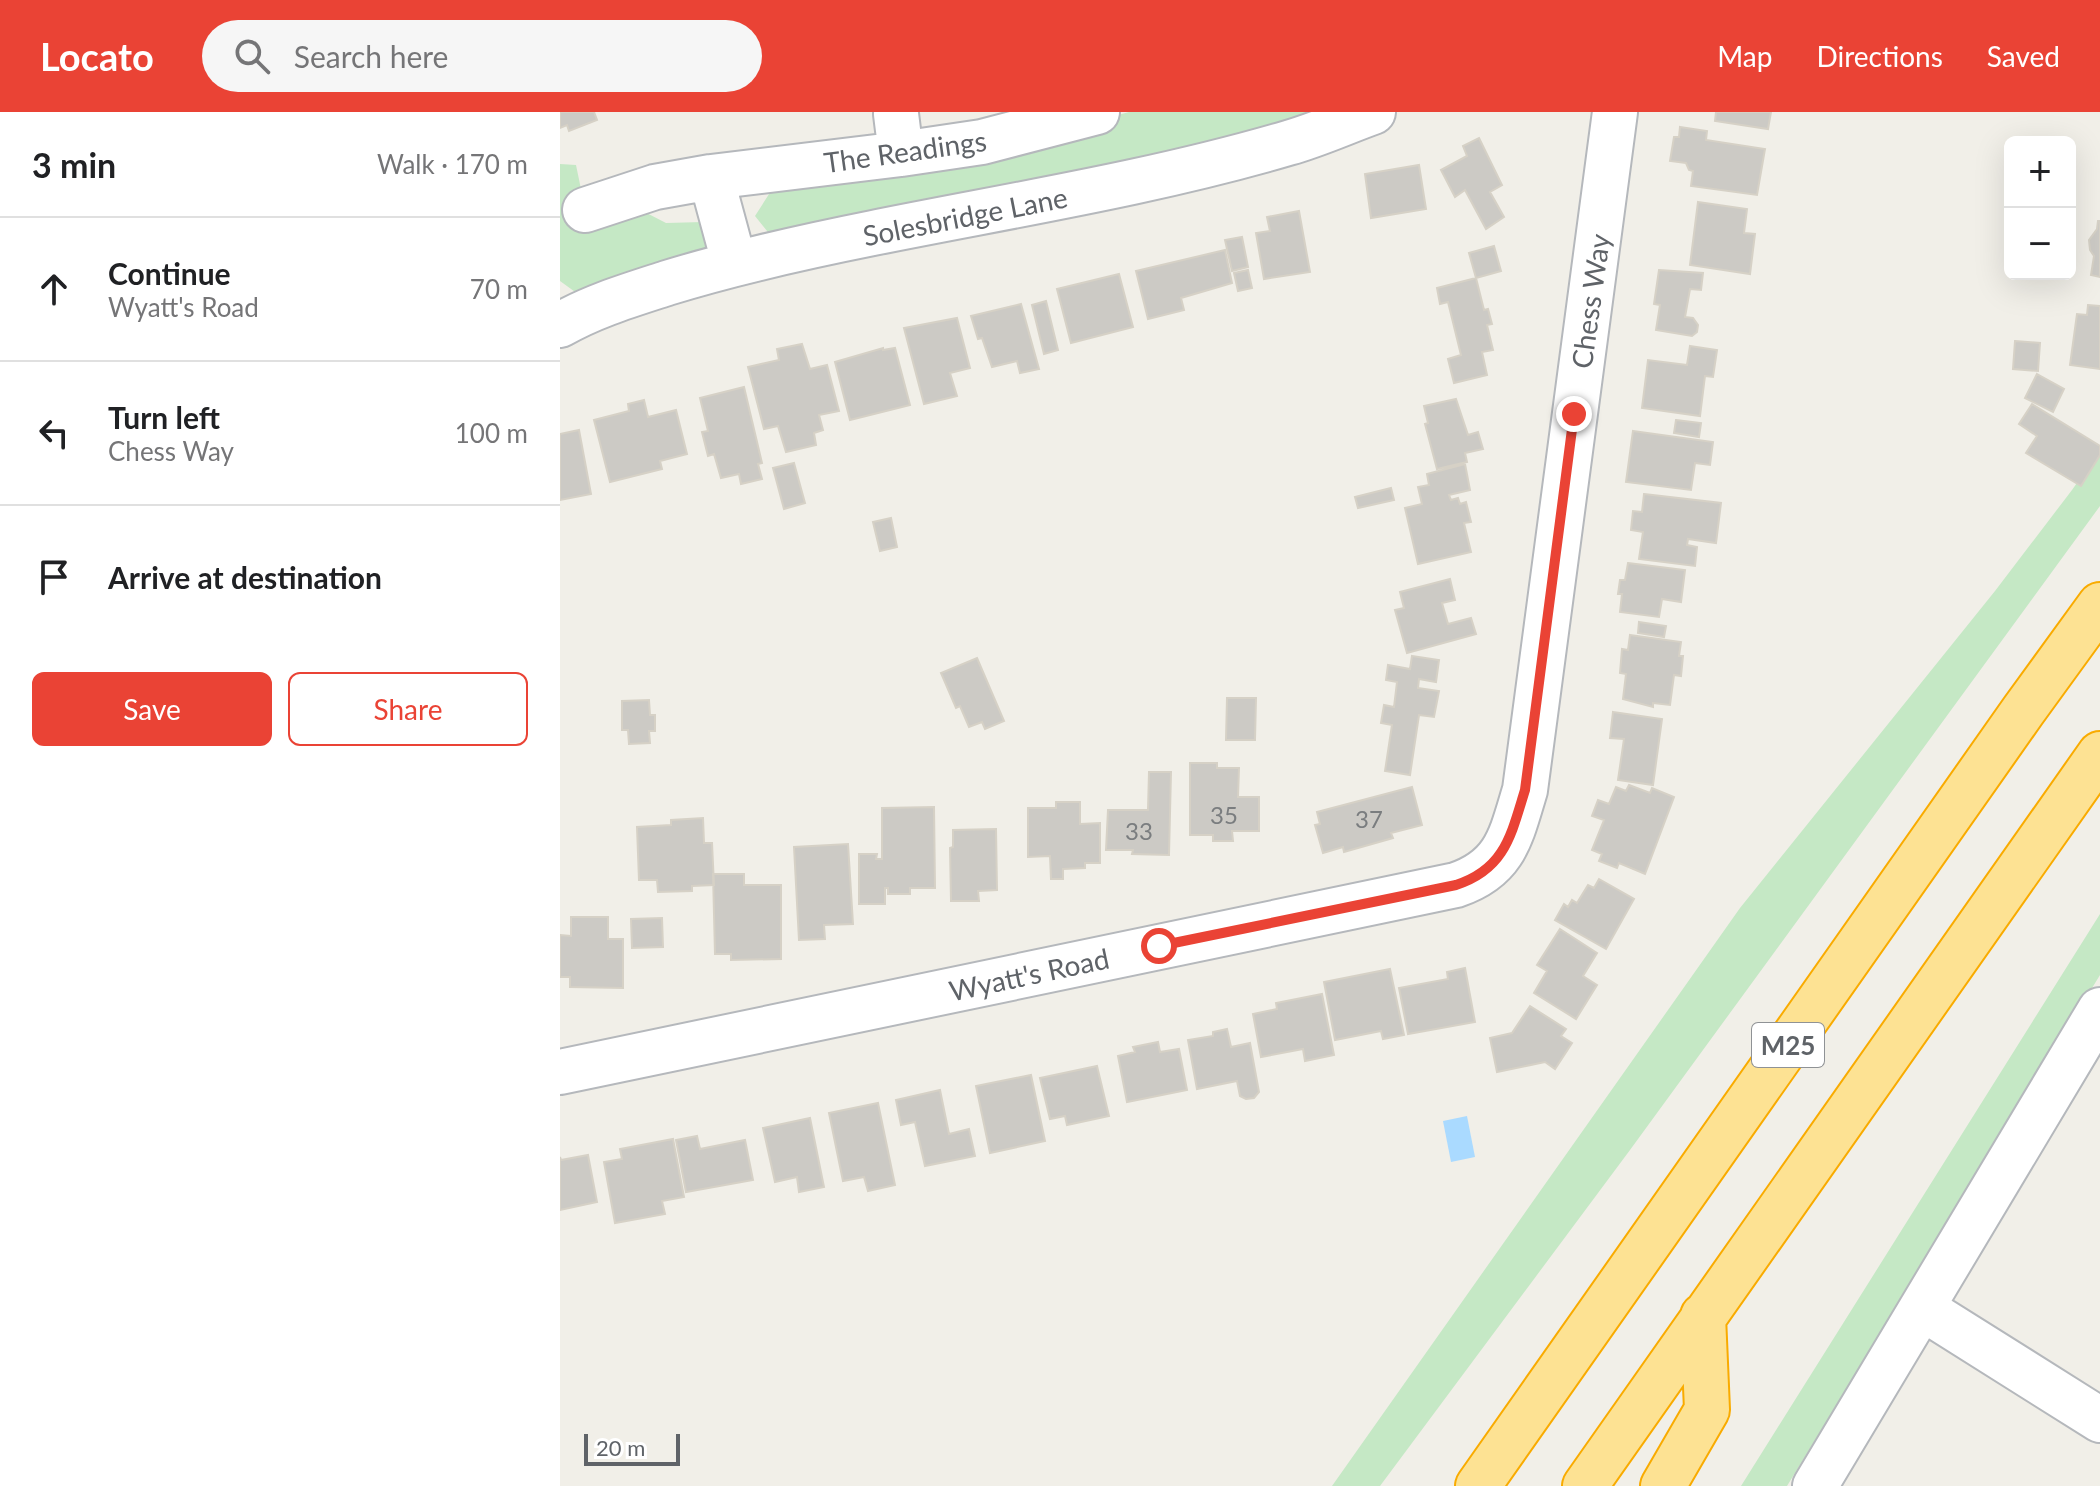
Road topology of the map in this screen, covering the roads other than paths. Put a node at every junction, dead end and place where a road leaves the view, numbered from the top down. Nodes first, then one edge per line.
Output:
1 (1097, 112) edge
2 (1373, 112) edge
3 (1615, 112) edge
4 (711, 177) junction
5 (603, 194) dead end
6 (734, 262) junction
7 (560, 325) edge
8 (2100, 605) edge
9 (2100, 754) edge
10 (1494, 865) joint
11 (2100, 1010) edge
12 (560, 1072) edge
13 (1922, 1308) junction
14 (1703, 1316) junction
15 (2100, 1420) edge
16 (1478, 1486) edge
17 (1585, 1486) edge
18 (1663, 1486) edge
19 (1815, 1486) edge

1 - 4 street, The Readings
2 - 6 street, Solesbridge Lane
3 - 10 street, Chess Way
4 - 5 street, The Readings
4 - 6 street
6 - 7 street, Solesbridge Lane
8 - 16 highway, M25
9 - 14 highway
10 - 12 street, Wyatt's Road
11 - 13 street
13 - 15 street
13 - 19 street
14 - 17 highway
14 - 18 highway

